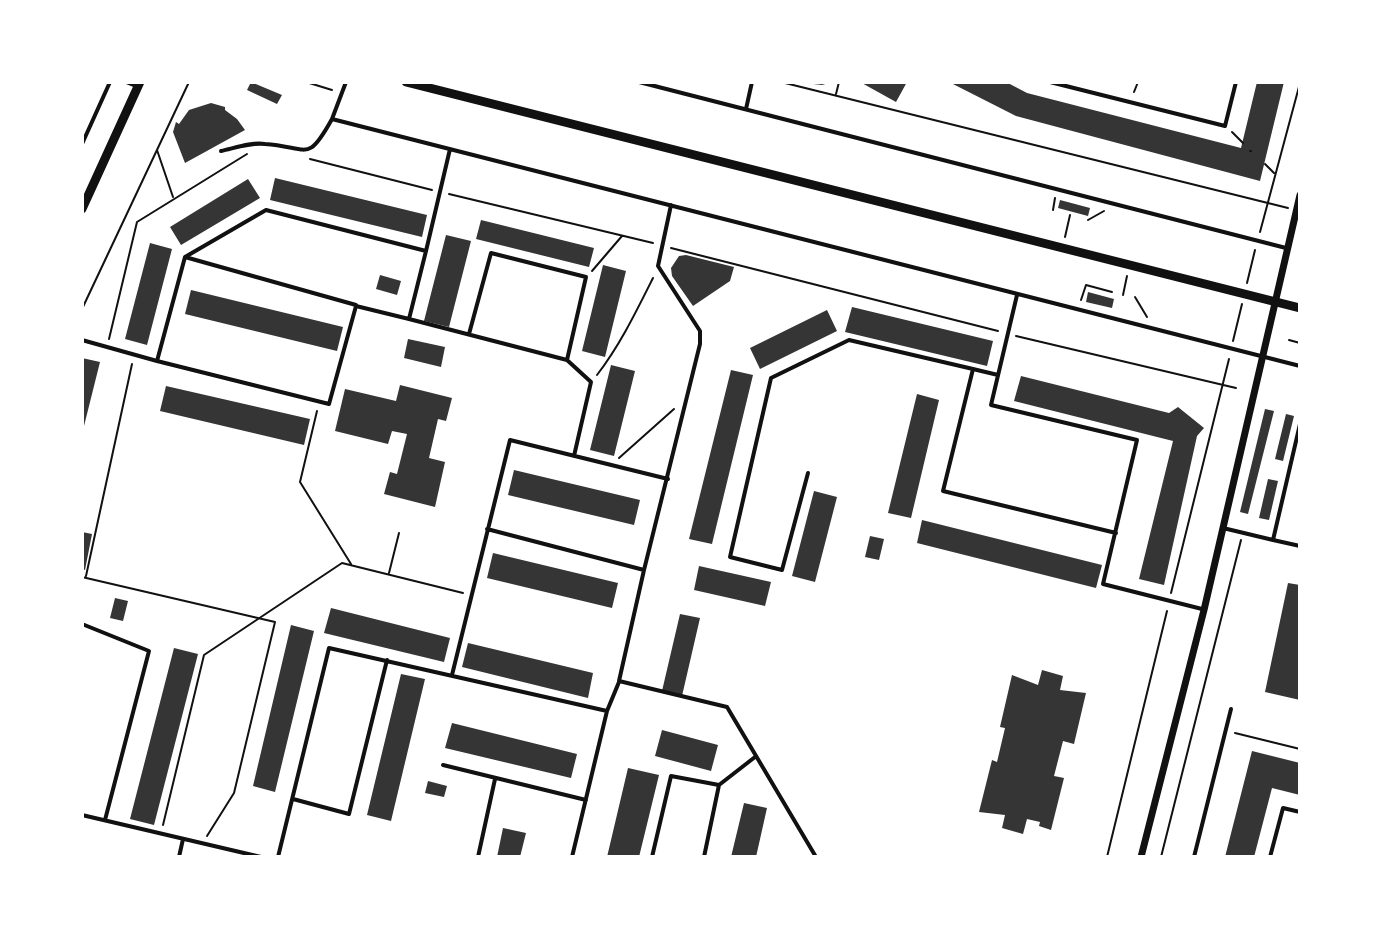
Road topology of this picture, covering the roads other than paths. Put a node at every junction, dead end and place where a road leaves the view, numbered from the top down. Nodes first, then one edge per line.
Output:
1 (110, 82) edge
2 (126, 82) edge
3 (346, 82) edge
4 (406, 82) edge
5 (639, 82) edge
6 (752, 82) edge
7 (1050, 82) edge
8 (1236, 82) edge
9 (139, 84) edge
10 (746, 109) junction
11 (332, 119) junction
12 (82, 144) edge
13 (450, 149) junction
14 (221, 151) dead end
15 (1300, 195) edge
16 (671, 205) junction
17 (82, 209) edge
18 (1286, 248) junction
19 (426, 251) junction
20 (185, 257) junction
21 (1017, 295) junction
22 (1274, 301) junction
23 (356, 306) junction
24 (1300, 308) edge
25 (409, 319) junction
26 (469, 334) junction
27 (82, 340) edge
28 (1261, 356) junction
29 (567, 360) junction
30 (157, 361) junction
31 (1300, 366) edge
32 (973, 369) junction
33 (998, 375) junction
34 (1300, 424) edge
35 (574, 456) junction
36 (808, 473) dead end
37 (668, 479) junction
38 (1222, 528) junction
39 (487, 529) junction
40 (1116, 533) junction
41 (1273, 540) junction
42 (1300, 546) edge
43 (644, 570) junction
44 (1204, 610) junction
45 (82, 624) edge
46 (387, 660) junction
47 (452, 675) junction
48 (619, 681) junction
49 (1231, 709) dead end
50 (607, 711) junction
51 (755, 757) junction
52 (443, 765) dead end
53 (495, 779) junction
54 (719, 785) junction
55 (293, 799) junction
56 (586, 800) junction
57 (1300, 812) edge
58 (82, 815) edge
59 (105, 820) junction
60 (183, 839) junction
61 (179, 857) edge
62 (261, 857) edge
63 (278, 857) edge
64 (478, 857) edge
65 (572, 857) edge
66 (652, 857) edge
67 (704, 857) edge
68 (816, 857) edge
69 (1141, 857) edge
70 (1194, 857) edge
71 (1270, 857) edge

1 - 12 lane
2 - 9 lane
3 - 11 lane
4 - 22 street
5 - 10 lane
6 - 10 lane
7 - 8 lane
9 - 17 street
10 - 18 lane
11 - 13 lane
11 - 14 lane
13 - 16 lane
13 - 19 lane
15 - 18 street
16 - 21 lane
16 - 37 lane
18 - 22 street
19 - 20 lane
19 - 25 lane
20 - 23 lane
20 - 30 lane
21 - 28 lane
21 - 33 lane
22 - 24 street
22 - 28 street
23 - 25 lane
23 - 30 lane
25 - 26 lane
26 - 29 lane
26 - 29 lane
27 - 30 lane
28 - 31 lane
28 - 38 street
29 - 35 lane
32 - 33 lane
32 - 36 lane
32 - 40 lane
33 - 40 lane
34 - 41 lane
35 - 37 lane
35 - 39 lane
37 - 43 lane
38 - 41 lane
38 - 44 street
39 - 43 lane
39 - 47 lane
40 - 44 lane
41 - 42 lane
43 - 48 lane
44 - 69 street
45 - 59 lane
46 - 47 lane
46 - 55 lane
46 - 55 lane
47 - 50 lane
48 - 50 lane
48 - 51 lane
49 - 70 lane
50 - 56 lane
51 - 54 lane
51 - 68 lane
52 - 53 lane
53 - 56 lane
53 - 64 lane
54 - 66 lane
54 - 67 lane
55 - 63 lane
56 - 65 lane
57 - 71 lane
58 - 59 lane
59 - 60 lane
60 - 61 lane
60 - 62 lane

